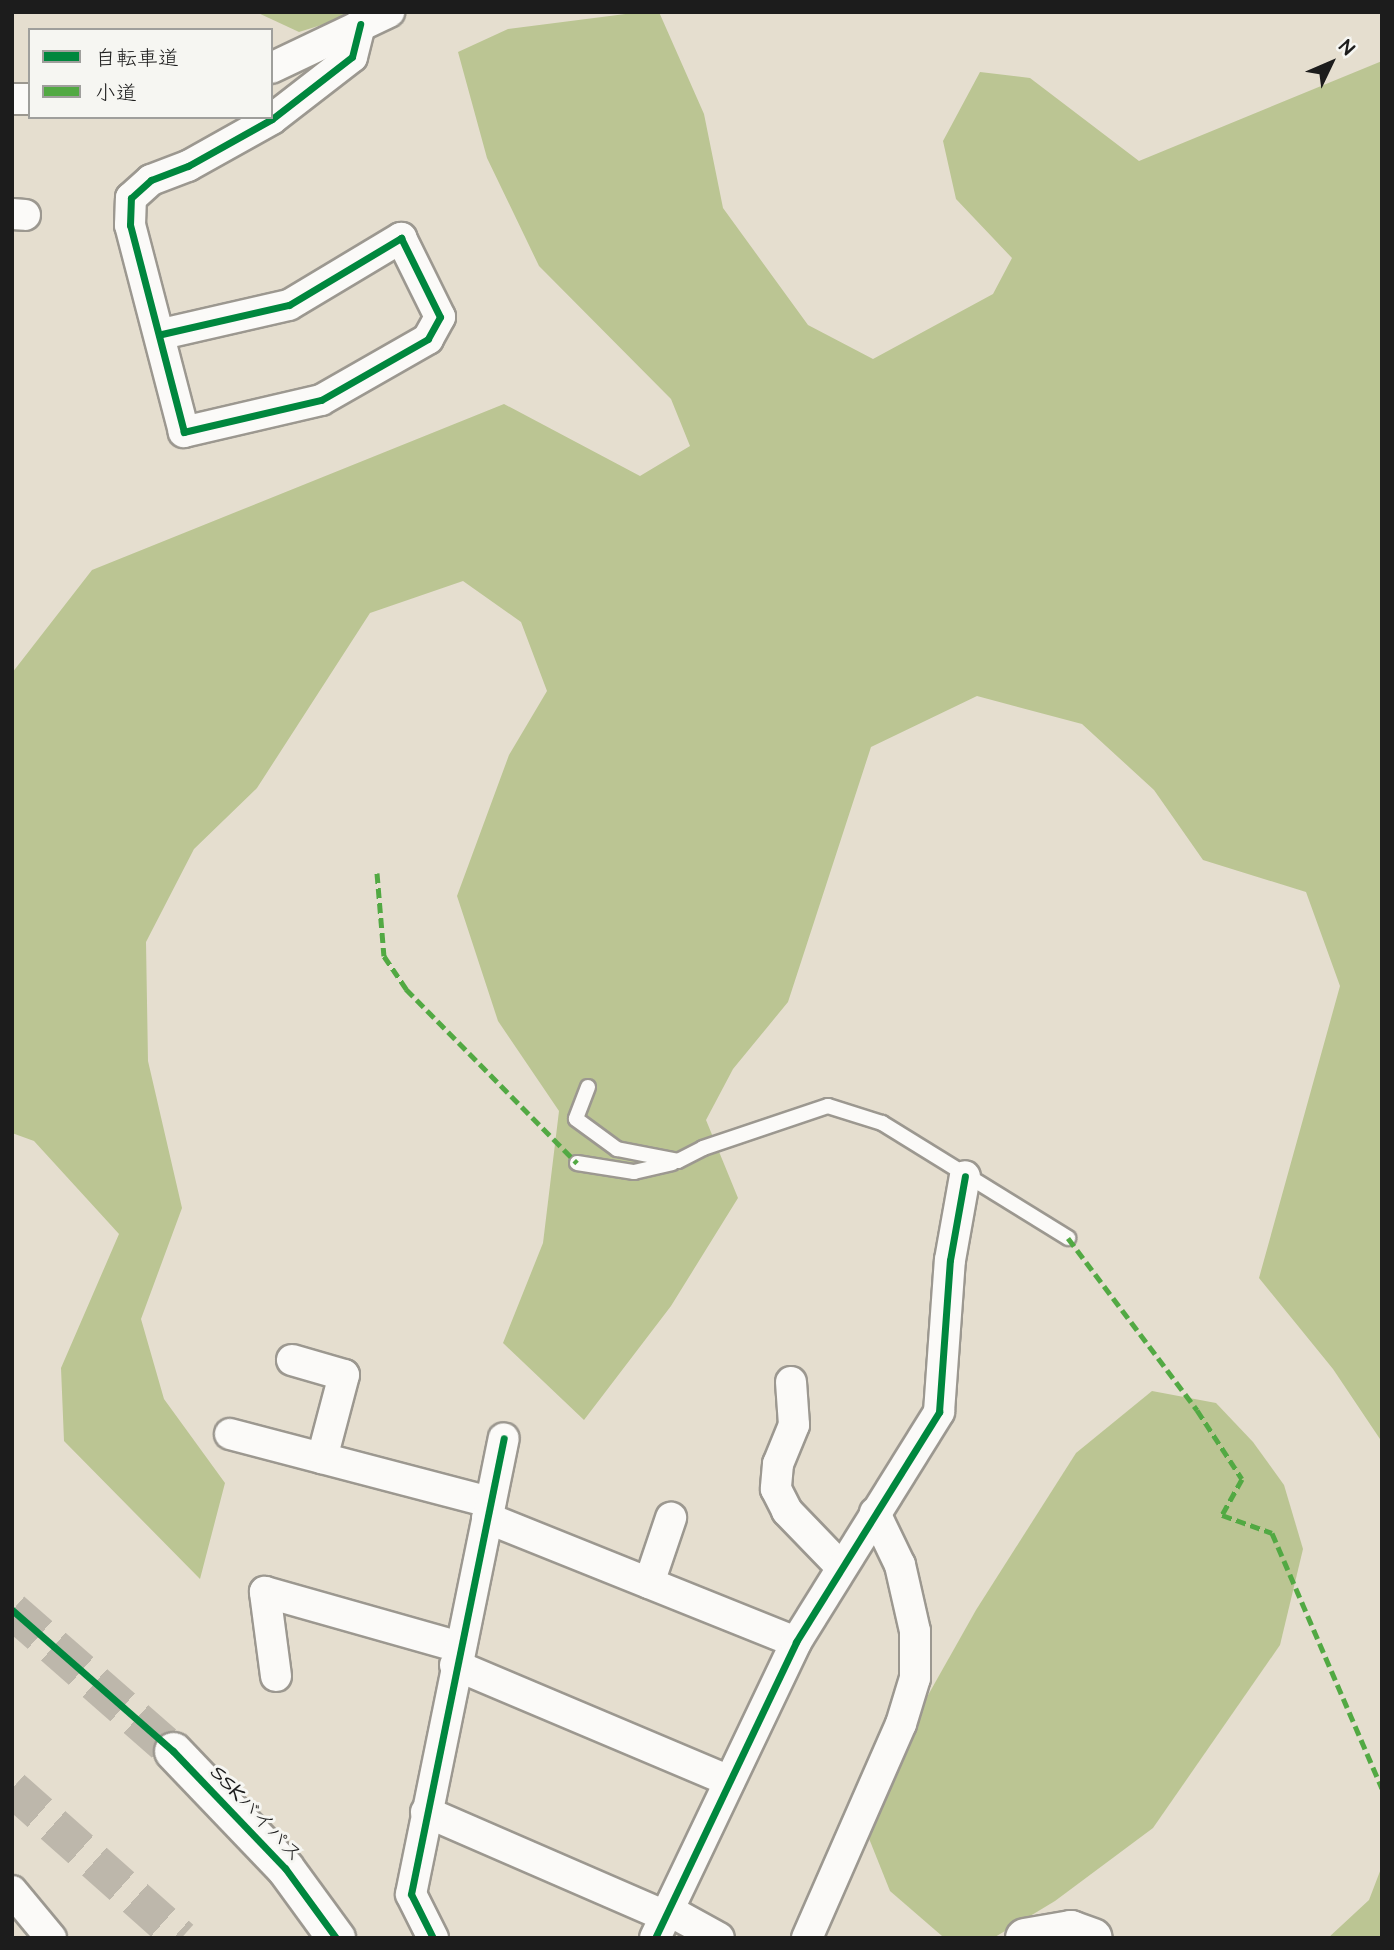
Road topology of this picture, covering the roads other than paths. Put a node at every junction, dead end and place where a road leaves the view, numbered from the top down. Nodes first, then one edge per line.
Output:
1 (389, 12) edge
2 (360, 24) junction
3 (273, 67) edge
4 (273, 116) edge
5 (268, 119) edge
6 (162, 334) junction
7 (588, 1087) dead end
8 (678, 1161) junction
9 (577, 1163) dead end
10 (965, 1175) junction
11 (1068, 1238) dead end
12 (292, 1360) dead end
13 (791, 1382) dead end
14 (230, 1434) dead end
15 (504, 1438) dead end
16 (321, 1458) junction
17 (489, 1510) junction
18 (875, 1513) junction
19 (671, 1518) dead end
20 (841, 1567) junction
21 (649, 1583) junction
22 (796, 1642) junction
23 (457, 1656) junction
24 (276, 1676) dead end
25 (173, 1751) tunnel mouth
26 (729, 1781) junction
27 (426, 1811) junction
28 (12, 1891) edge
29 (662, 1921) edge
30 (51, 1938) edge
31 (336, 1938) edge
32 (433, 1938) edge
33 (719, 1938) edge
34 (807, 1938) edge
35 (1025, 1938) edge
36 (1094, 1938) edge

1 - 2 street
2 - 3 street
2 - 4 street
5 - 6 street
6 - 6 street
7 - 8 lane
8 - 9 lane
8 - 10 lane
10 - 11 lane
10 - 18 street
12 - 16 street
13 - 20 street
14 - 16 street
15 - 17 street
16 - 17 street
17 - 21 street
17 - 23 street
18 - 20 street
18 - 34 street
19 - 21 street
20 - 22 street
21 - 22 street
22 - 26 street
23 - 24 street
23 - 26 street
23 - 27 street
25 - 31 street, SSKバイパス
26 - 29 street
27 - 29 street
27 - 32 street
28 - 30 street
29 - 33 street
35 - 36 main road

